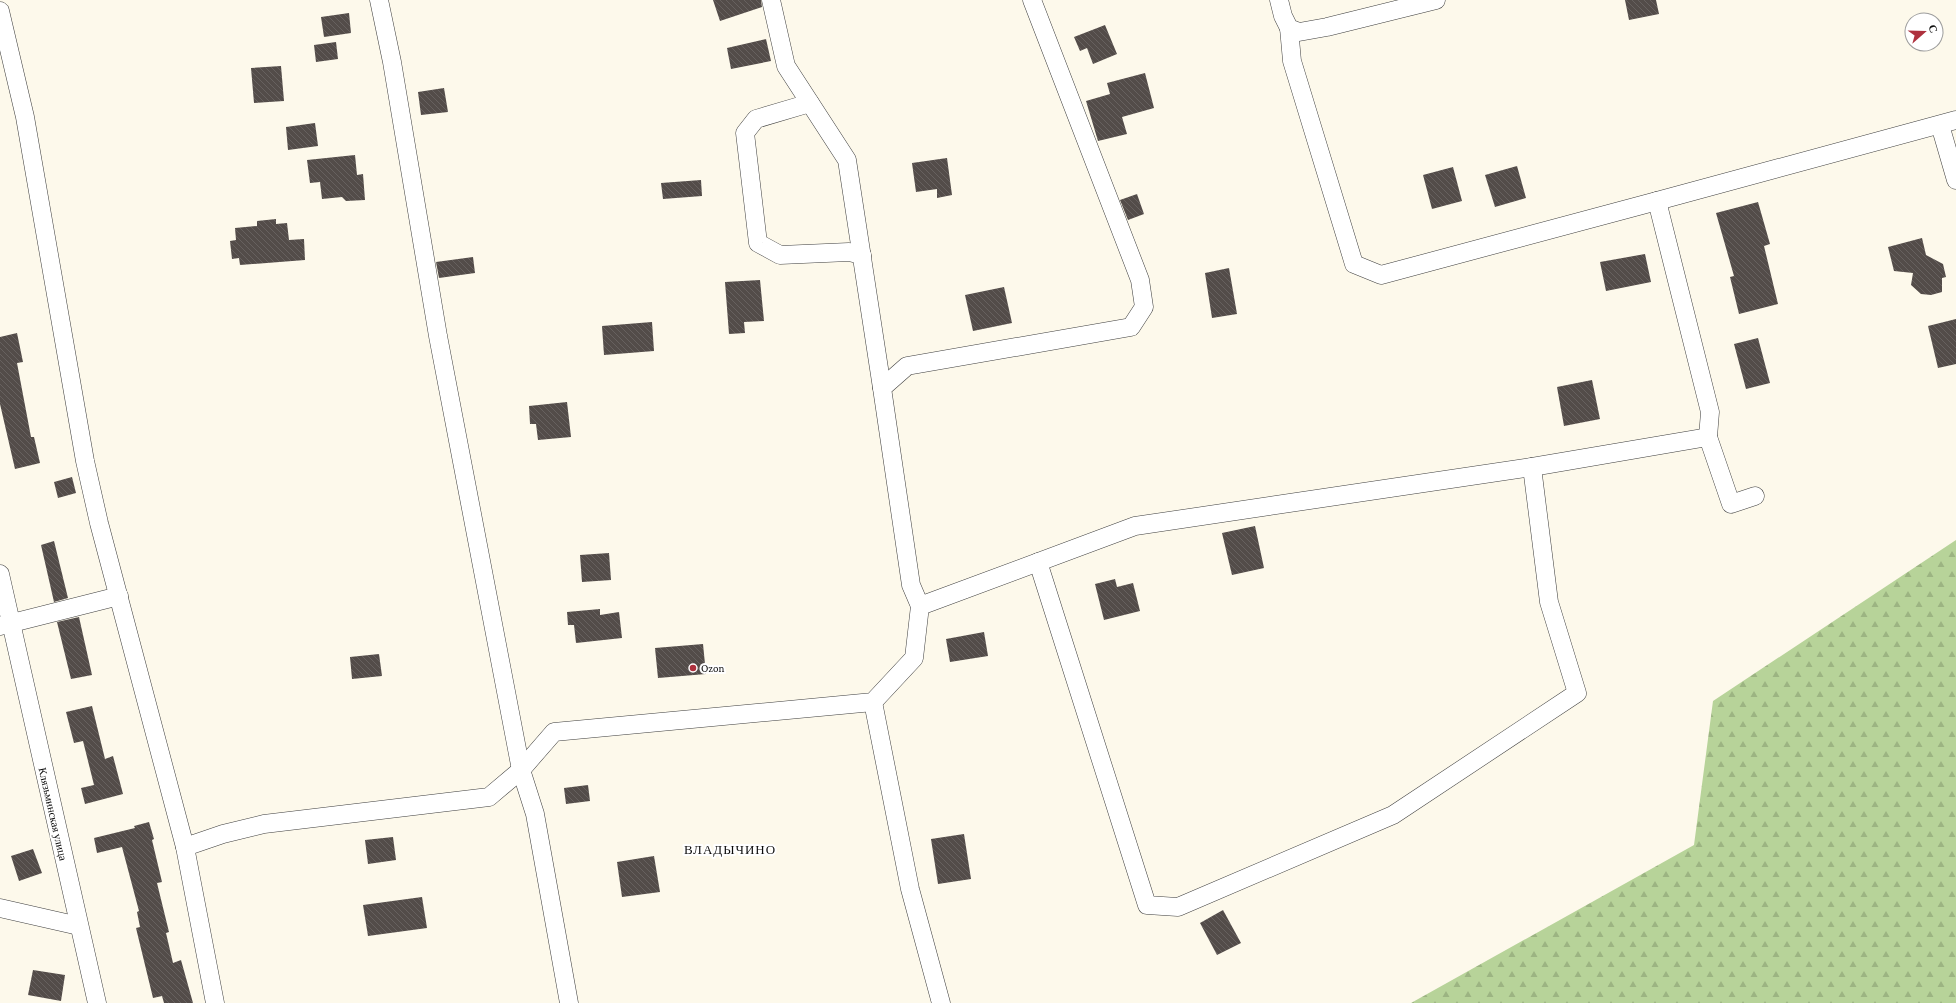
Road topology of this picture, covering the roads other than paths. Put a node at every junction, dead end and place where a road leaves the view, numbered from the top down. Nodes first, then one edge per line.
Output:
1 (379, 0) edge
2 (771, 0) edge
3 (1032, 0) edge
4 (1279, 0) edge
5 (1436, 0) edge
6 (0, 11) edge
7 (1289, 28) junction
8 (810, 103) junction
9 (1948, 122) edge
10 (1956, 180) edge
11 (1657, 201) junction
12 (862, 255) junction
13 (882, 388) junction
14 (1708, 437) junction
15 (1532, 467) junction
16 (1755, 496) dead end
17 (1038, 562) junction
18 (0, 574) edge
19 (119, 596) junction
20 (920, 606) junction
21 (5, 625) edge
22 (873, 702) junction
23 (521, 770) junction
24 (185, 847) junction
25 (0, 908) edge
26 (79, 926) junction
27 (97, 1003) edge
28 (215, 1003) edge
29 (570, 1003) edge
30 (941, 1003) edge

1 - 23 street
2 - 8 street
3 - 13 street
4 - 7 street
5 - 7 street
6 - 19 street
7 - 11 street
8 - 12 street
8 - 12 street
9 - 10 street
9 - 11 street
11 - 14 street
12 - 13 street
13 - 20 street
14 - 15 street
14 - 16 street
15 - 17 street
15 - 17 street
17 - 20 street
18 - 21 street, Клязьминская улица
19 - 21 street
19 - 24 street
20 - 22 street
21 - 26 street, Клязьминская улица
22 - 23 street
22 - 30 street
23 - 24 street
23 - 29 street
24 - 28 street
25 - 26 street
26 - 27 street, Клязьминская улица

